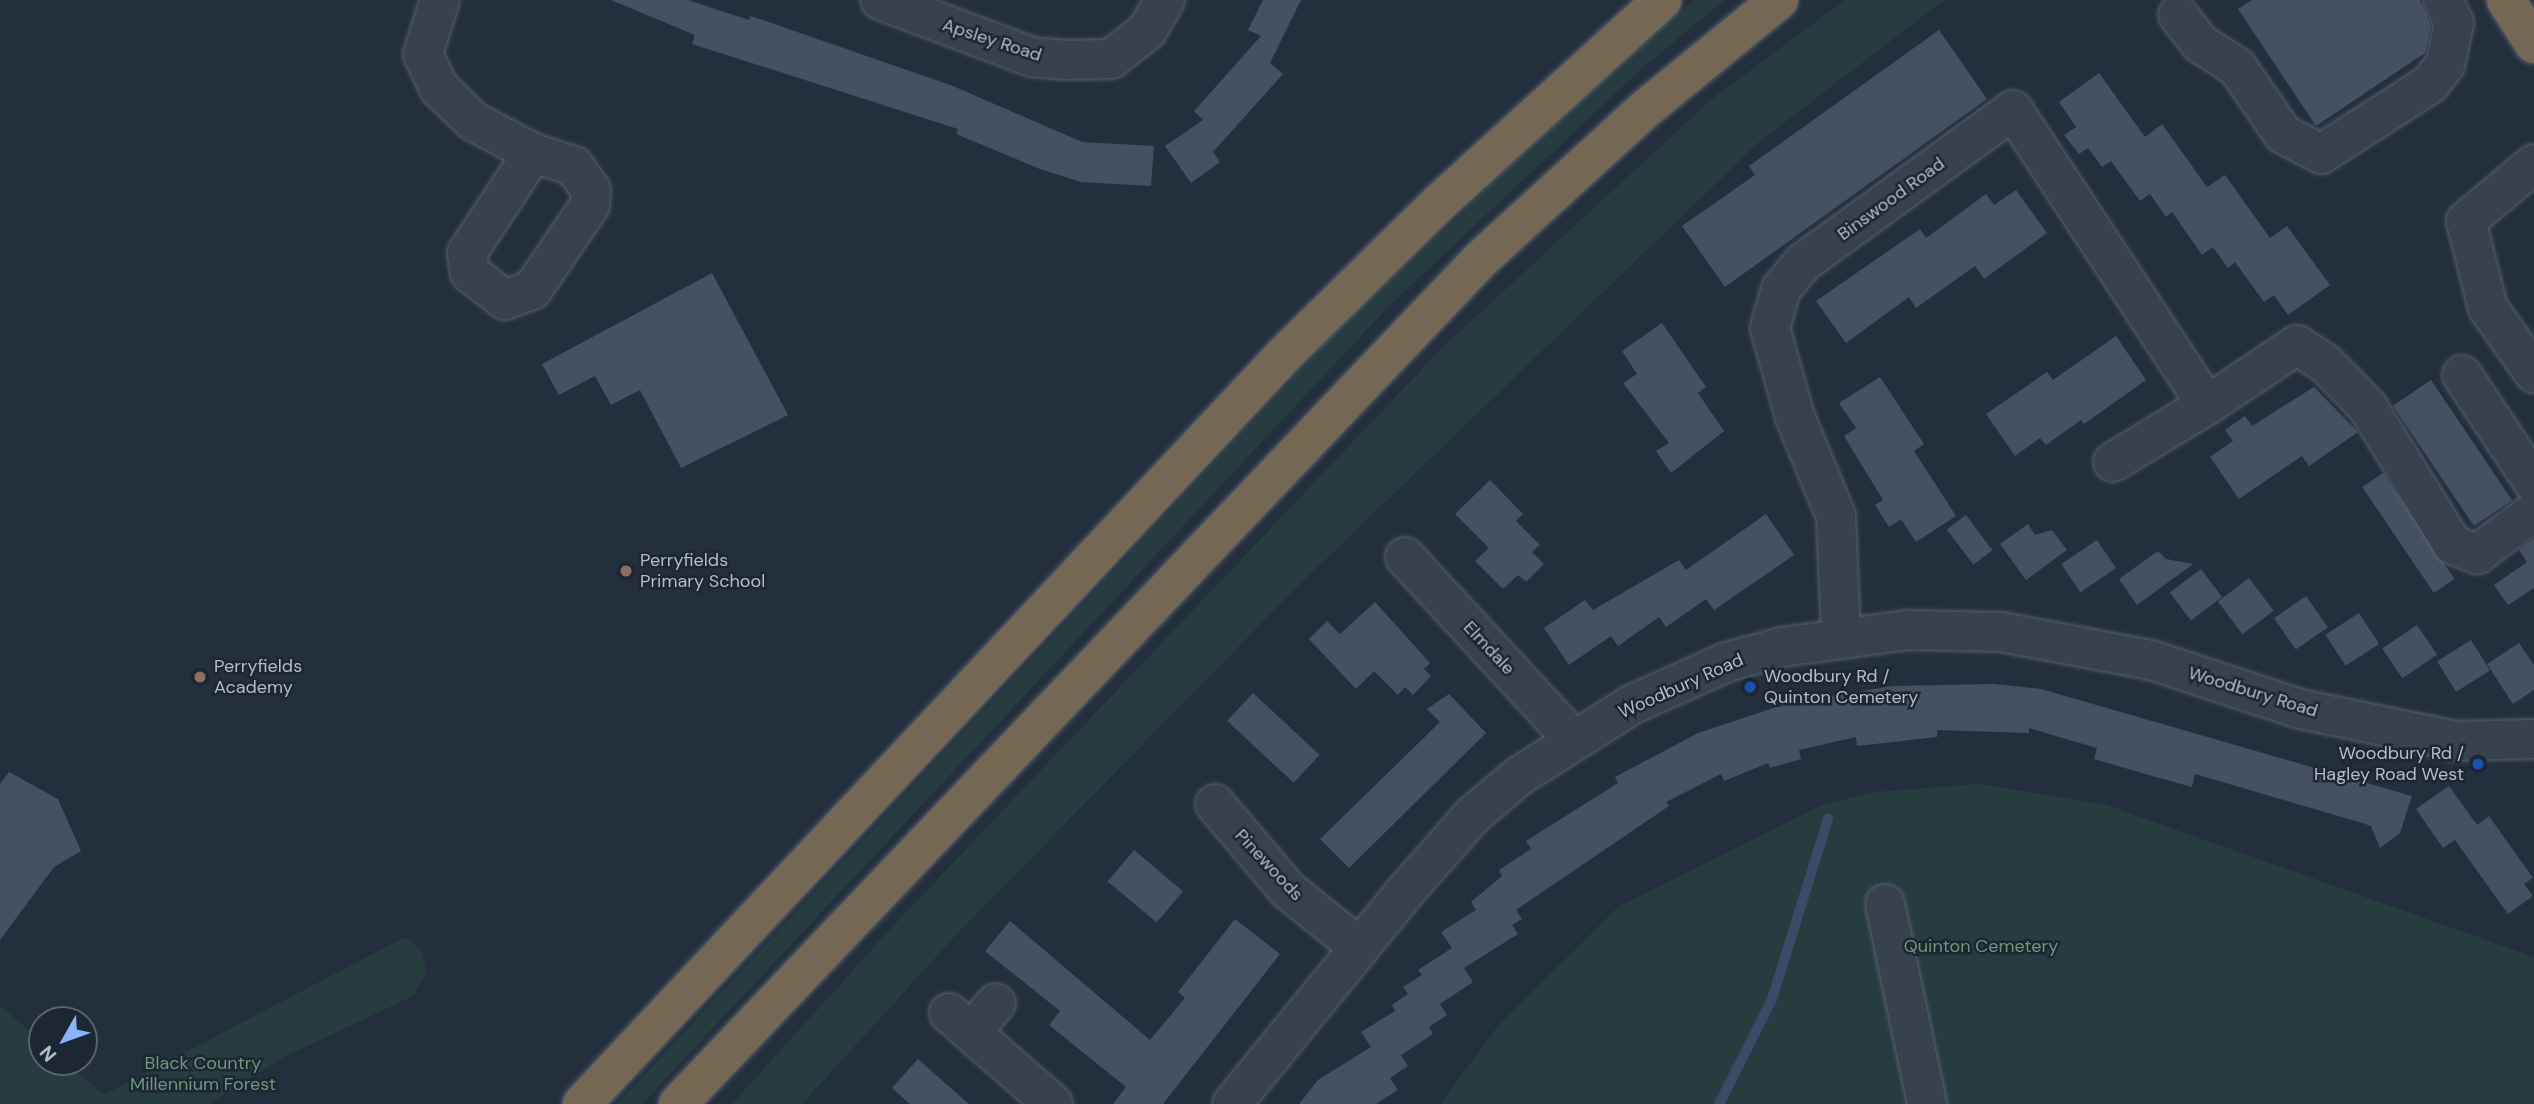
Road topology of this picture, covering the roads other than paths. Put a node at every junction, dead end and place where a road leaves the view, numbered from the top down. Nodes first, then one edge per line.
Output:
1 (440, 0) edge
2 (880, 0) edge
3 (1165, 0) edge
4 (1662, 0) edge
5 (1779, 0) edge
6 (2444, 0) edge
7 (2506, 0) edge
8 (2178, 15) dead end
9 (2534, 44) edge
10 (533, 153) dead end
11 (2534, 164) edge
12 (2534, 373) edge
13 (2462, 375) dead end
14 (2207, 405) junction
15 (2113, 462) dead end
16 (2534, 483) edge
17 (2534, 512) edge
18 (1405, 557) dead end
19 (1841, 635) junction
20 (1573, 739) junction
21 (2534, 739) edge
22 (1215, 804) dead end
23 (1885, 904) dead end
24 (1360, 948) junction
25 (996, 1003) dead end
26 (582, 1104) edge
27 (678, 1104) edge
28 (1052, 1104) edge
29 (1232, 1104) edge
30 (1927, 1104) edge

1 - 10 street
2 - 3 street, Apsley Road
4 - 26 highway
5 - 27 highway
6 - 8 street
7 - 9 highway
11 - 12 street
13 - 16 street
14 - 15 street
14 - 17 street
14 - 19 street, Binswood Road
18 - 20 street, Elmdale
19 - 20 street, Woodbury Road
19 - 21 street, Woodbury Road
20 - 24 street, Woodbury Road
22 - 24 street, Pinewoods
23 - 30 street
24 - 29 street, Woodbury Road
25 - 28 street

